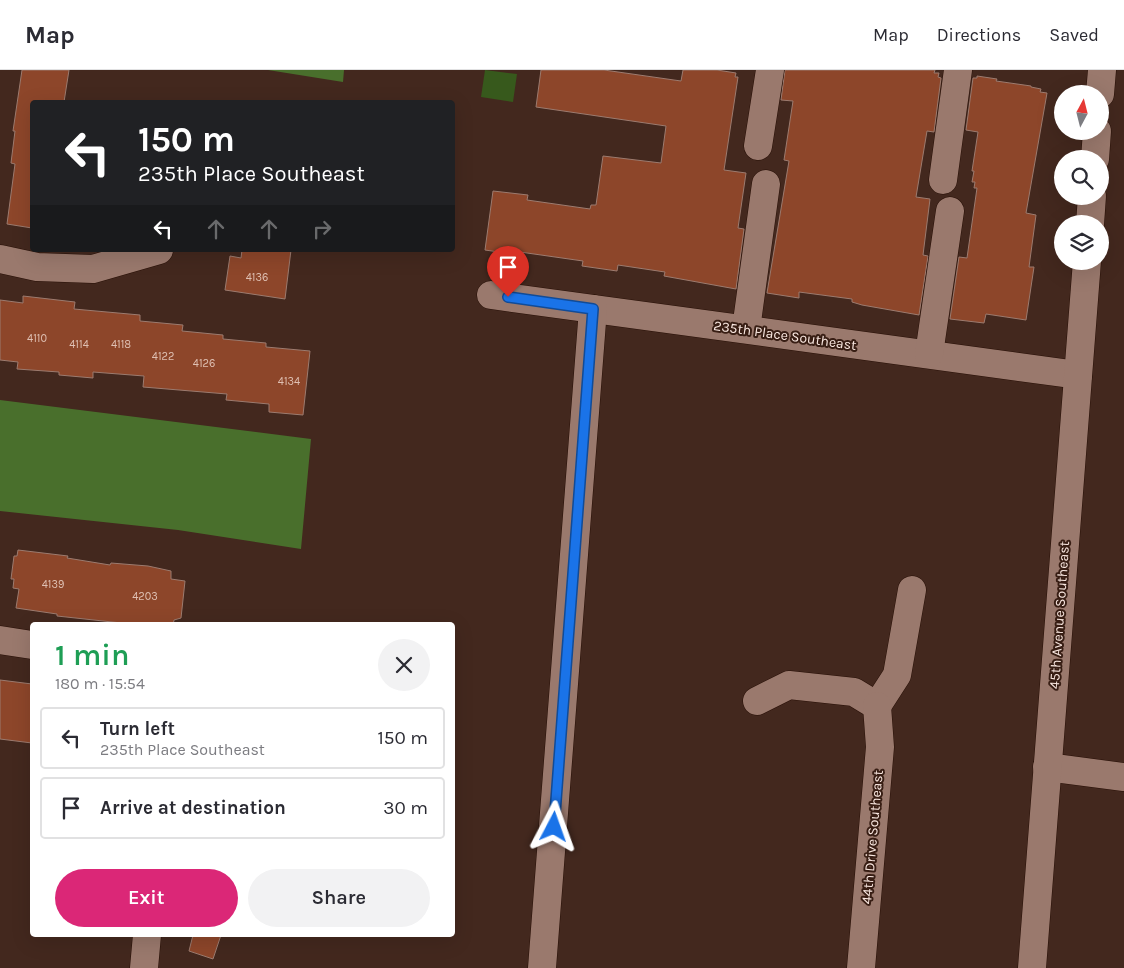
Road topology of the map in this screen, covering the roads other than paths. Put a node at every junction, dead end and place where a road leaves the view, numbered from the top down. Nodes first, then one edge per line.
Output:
1 (770, 70) edge
2 (958, 70) edge
3 (1102, 70) edge
4 (1101, 85) edge
5 (758, 146) dead end
6 (943, 180) dead end
7 (766, 184) dead end
8 (950, 211) dead end
9 (152, 252) edge
10 (0, 259) edge
11 (1086, 270) edge
12 (491, 295) dead end
13 (593, 309) junction
14 (746, 329) junction
15 (930, 354) junction
16 (1078, 374) junction
17 (912, 590) dead end
18 (0, 640) edge
19 (30, 645) edge
20 (757, 701) dead end
21 (877, 706) junction
22 (1047, 767) junction
23 (1124, 777) edge
24 (147, 937) edge
25 (144, 968) edge
26 (542, 968) edge
27 (862, 968) edge
28 (1032, 968) edge

1 - 5 street
2 - 6 street
3 - 4 street
7 - 14 street
8 - 15 street
9 - 10 street
11 - 16 street, 45th Avenue Southeast
12 - 13 street, 235th Place Southeast
13 - 14 street, 235th Place Southeast
13 - 26 street
14 - 15 street, 235th Place Southeast
15 - 16 street, 235th Place Southeast
16 - 22 street, 45th Avenue Southeast
17 - 21 street
18 - 19 street
20 - 21 street
21 - 27 street, 44th Drive Southeast
22 - 23 street
22 - 28 street, 45th Avenue Southeast
24 - 25 street

